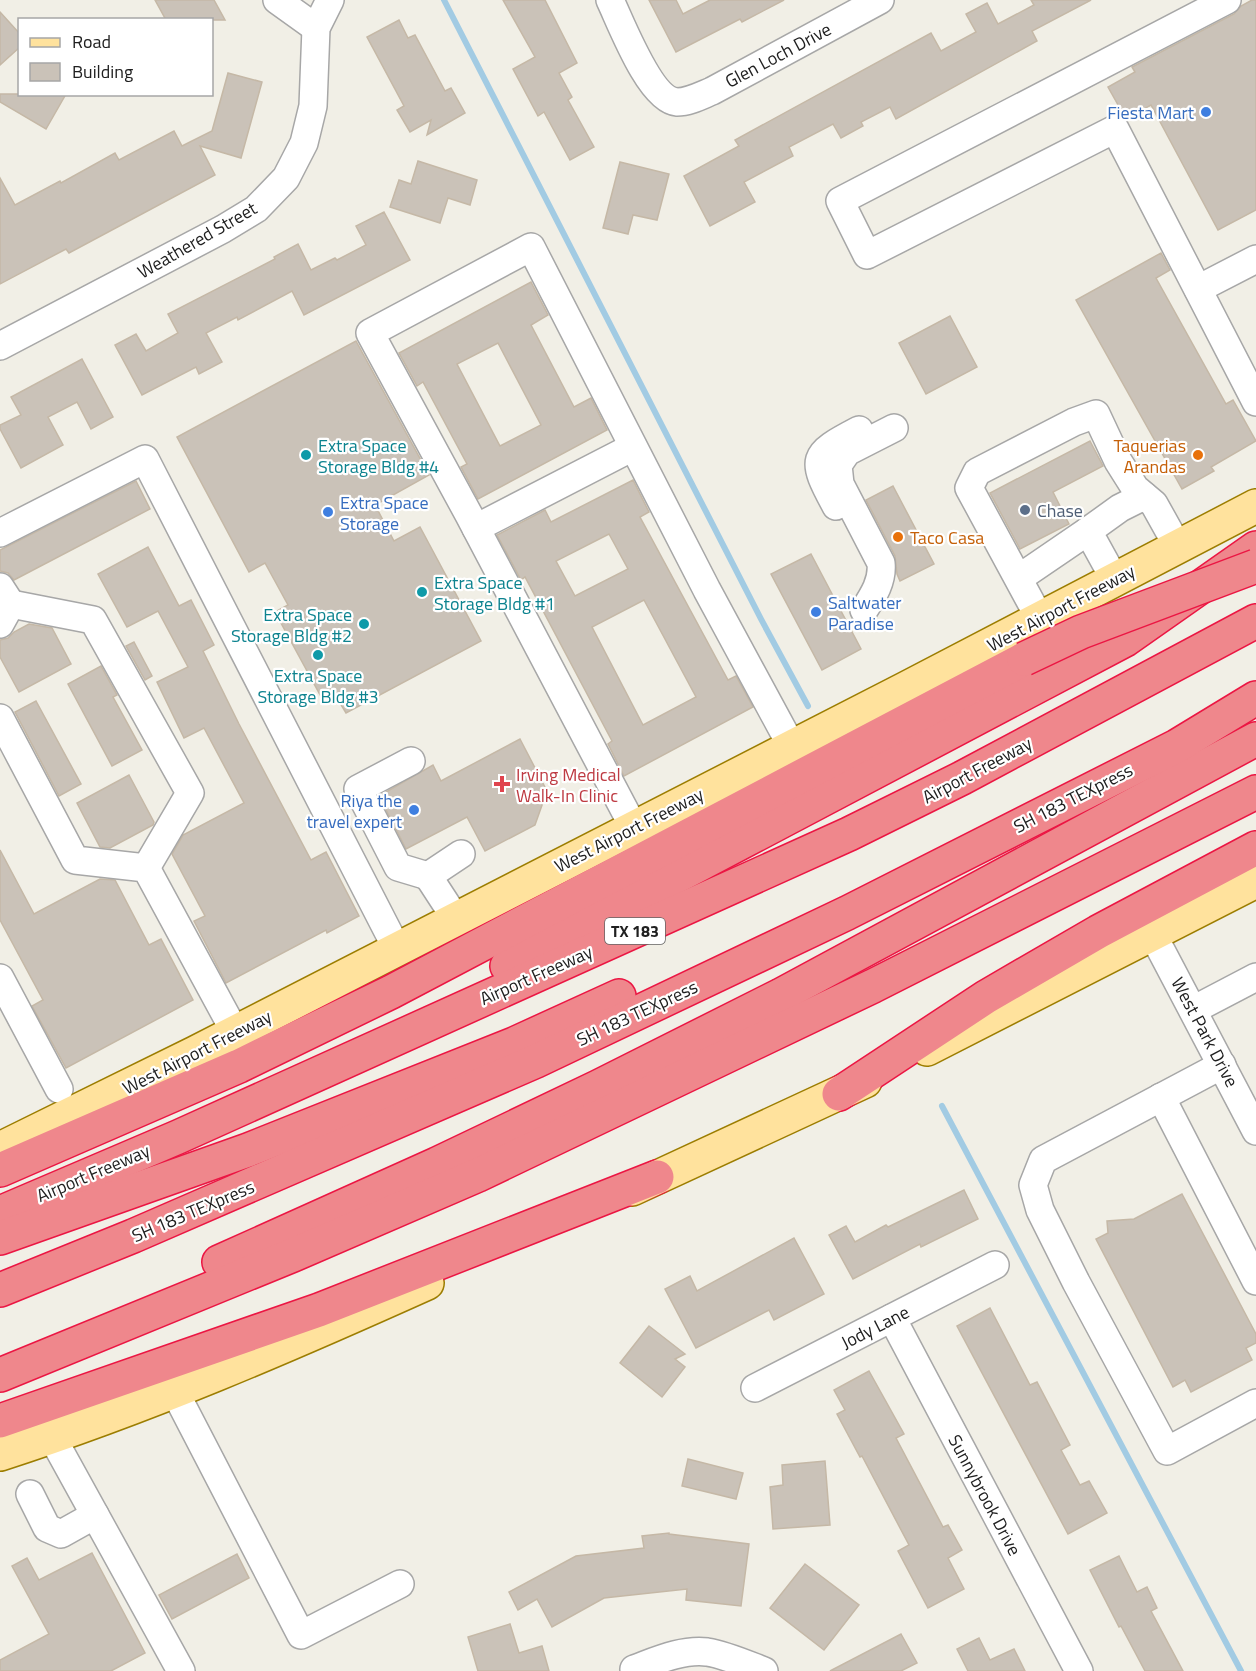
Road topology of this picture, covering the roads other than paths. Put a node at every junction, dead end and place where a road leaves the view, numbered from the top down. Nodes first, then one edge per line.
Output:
1 (277, 0) edge
2 (330, 0) edge
3 (610, 0) edge
4 (880, 0) edge
5 (1227, 0) edge
6 (316, 28) junction
7 (1256, 259) edge
8 (1198, 289) junction
9 (0, 346) edge
10 (1256, 402) edge
11 (891, 422) dead end
12 (633, 447) junction
13 (1144, 496) junction
14 (1256, 506) edge
15 (476, 528) junction
16 (1088, 531) junction
17 (0, 533) edge
18 (1178, 547) junction
19 (1256, 548) edge
20 (1256, 566) edge
21 (1019, 578) junction
22 (1115, 580) junction
23 (870, 600) dead end
24 (4, 605) edge
25 (1040, 619) junction
26 (1256, 621) edge
27 (1256, 691) edge
28 (1256, 698) edge
29 (0, 718) edge
30 (1256, 721) edge
31 (1256, 739) edge
32 (792, 747) junction
33 (411, 761) dead end
34 (1256, 792) edge
35 (634, 828) junction
36 (1256, 848) edge
37 (461, 854) dead end
38 (146, 868) junction
39 (428, 876) junction
40 (1256, 881) edge
41 (456, 919) junction
42 (1154, 934) junction
43 (397, 949) junction
44 (0, 978) edge
45 (1254, 984) edge
46 (1193, 1010) junction
47 (235, 1032) junction
48 (393, 1040) junction
49 (1222, 1065) junction
50 (59, 1089) dead end
51 (839, 1094) junction
52 (1161, 1097) junction
53 (1256, 1131) edge
54 (0, 1149) edge
55 (0, 1170) edge
56 (657, 1177) junction
57 (0, 1213) edge
58 (0, 1238) edge
59 (995, 1265) dead end
60 (1256, 1281) edge
61 (0, 1290) edge
62 (0, 1311) edge
63 (892, 1318) junction
64 (41, 1358) junction
65 (0, 1375) edge
66 (755, 1388) dead end
67 (175, 1392) junction
68 (1256, 1403) edge
69 (0, 1421) edge
70 (52, 1437) junction
71 (0, 1454) edge
72 (30, 1494) dead end
73 (95, 1515) junction
74 (400, 1584) dead end
75 (634, 1669) dead end
76 (181, 1671) edge
77 (764, 1671) edge
78 (1079, 1671) edge

1 - 6 street
2 - 6 street, Weathered Street
3 - 4 street, Glen Loch Drive
5 - 8 street
6 - 9 street, Weathered Street
7 - 8 street
8 - 10 street
11 - 23 street
12 - 15 street
12 - 15 street
12 - 32 street
13 - 16 street
13 - 18 street
13 - 21 street
14 - 18 main road, West Airport Freeway
15 - 35 street
16 - 21 street
16 - 22 street
17 - 43 street
18 - 22 main road, West Airport Freeway
19 - 48 highway
20 - 55 highway, bridge
21 - 25 street
22 - 25 main road, West Airport Freeway
24 - 38 street
25 - 32 main road, West Airport Freeway
26 - 48 highway, Airport Freeway / TX 183
27 - 58 highway
28 - 61 highway, SH 183 TEXpress
29 - 38 street
30 - 62 highway, SH 183 TEXpress
31 - 64 highway
32 - 35 main road, West Airport Freeway
33 - 39 street
34 - 64 highway
35 - 41 main road, West Airport Freeway
36 - 51 highway
37 - 39 street
38 - 47 street
39 - 41 street
40 - 42 main road
41 - 43 main road, West Airport Freeway
42 - 46 street, West Park Drive
42 - 51 main road
43 - 47 main road, West Airport Freeway
44 - 50 street
45 - 46 street
46 - 49 street, West Park Drive
47 - 54 main road, West Airport Freeway
48 - 57 highway, Airport Freeway / TX 183
49 - 52 street
49 - 53 street, West Park Drive
51 - 56 main road
52 - 60 street
52 - 68 street
56 - 67 main road
56 - 69 highway
59 - 63 street, Jody Lane
63 - 66 street, Jody Lane
63 - 78 street, Sunnybrook Drive
64 - 65 highway
67 - 70 main road
67 - 74 street
70 - 71 main road
70 - 73 street
72 - 73 street
73 - 76 street
75 - 77 street

